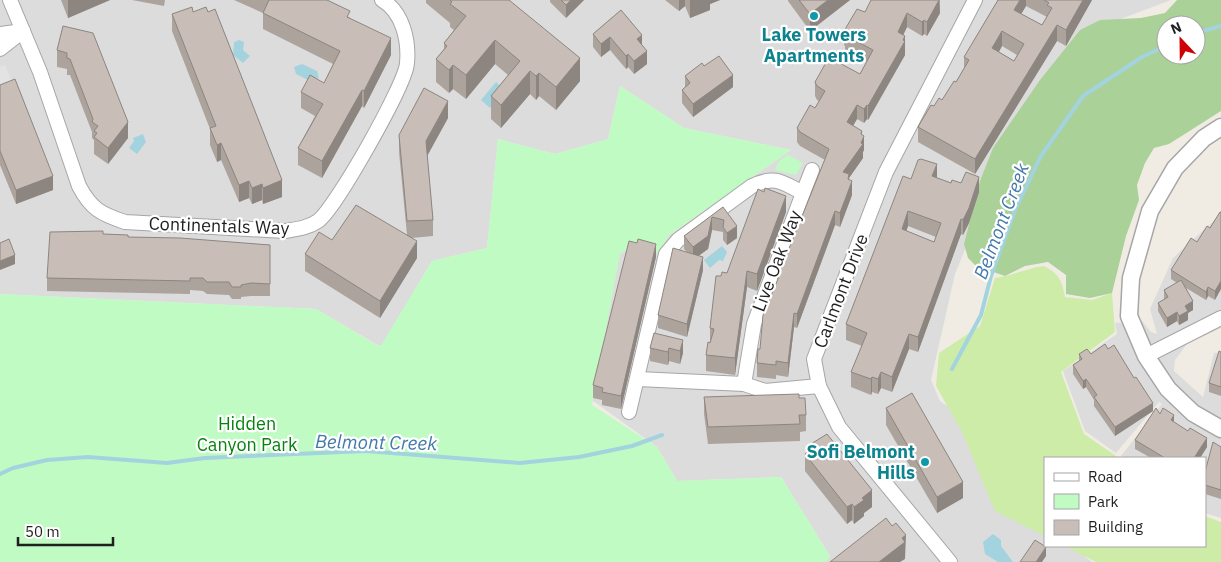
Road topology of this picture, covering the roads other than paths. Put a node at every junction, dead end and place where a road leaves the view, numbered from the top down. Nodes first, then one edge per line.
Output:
1 (10, 0) edge
2 (975, 0) edge
3 (388, 2) edge
4 (23, 31) junction
5 (0, 34) edge
6 (0, 48) edge
7 (1221, 128) edge
8 (812, 170) dead end
9 (803, 193) junction
10 (1221, 318) edge
11 (1146, 356) junction
12 (638, 379) junction
13 (744, 384) junction
14 (820, 386) junction
15 (629, 412) dead end
16 (1221, 429) edge
17 (950, 562) edge

1 - 4 street, Continentals Way
2 - 14 street, Carlmont Drive
3 - 4 street, Continentals Way
4 - 5 street
4 - 6 street
7 - 11 street
8 - 9 street
9 - 12 street, Live Oak Way
9 - 13 street, Live Oak Way
10 - 11 street
11 - 16 street
12 - 13 street
12 - 15 street, Live Oak Way
13 - 14 street
14 - 17 street, Carlmont Drive

